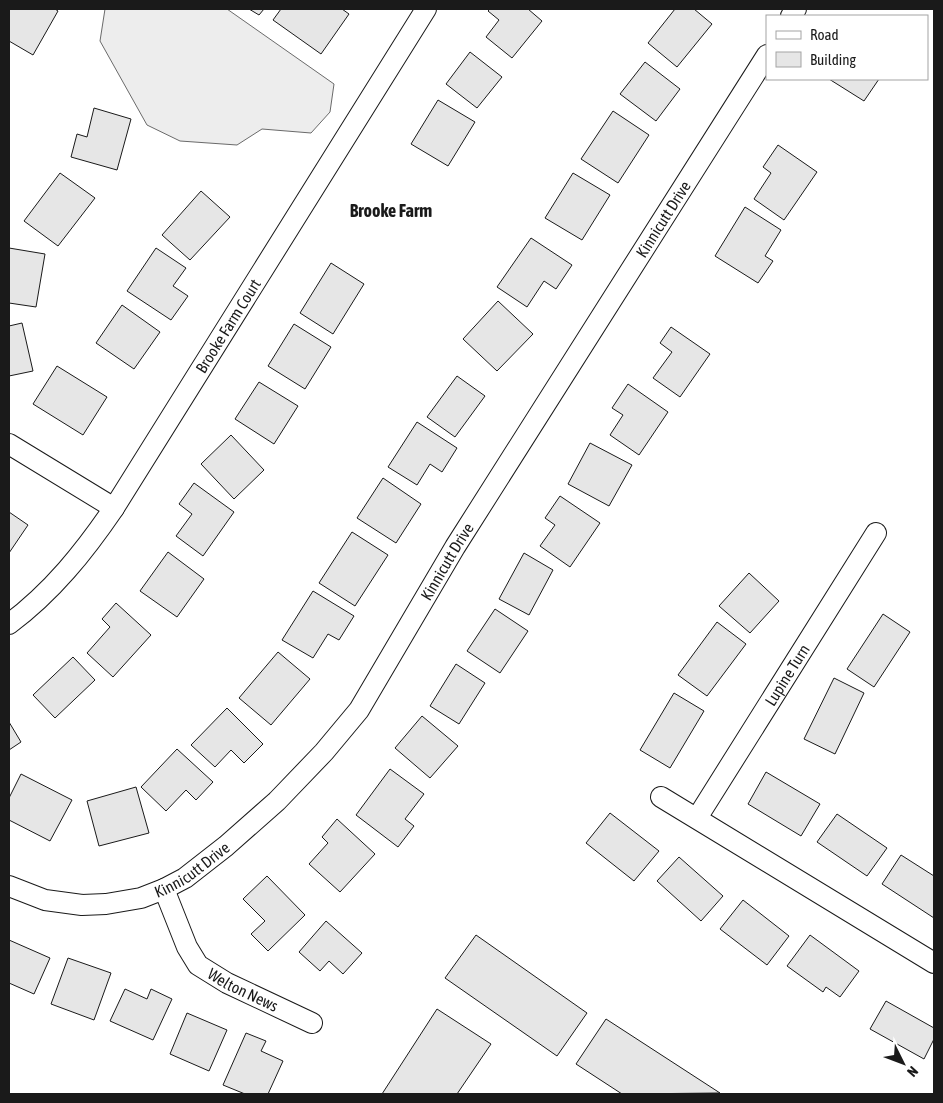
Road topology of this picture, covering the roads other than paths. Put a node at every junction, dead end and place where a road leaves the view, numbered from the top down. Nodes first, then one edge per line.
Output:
1 (426, 9) edge
2 (766, 57) edge
3 (9, 444) edge
4 (114, 508) junction
5 (876, 533) dead end
6 (9, 624) edge
7 (662, 797) dead end
8 (697, 818) junction
9 (9, 886) edge
10 (164, 889) junction
11 (934, 962) edge
12 (312, 1023) dead end

1 - 4 street, Brooke Farm Court
2 - 10 street, Kinnicutt Drive
3 - 4 street
4 - 6 street, Brooke Farm Court
5 - 8 street, Lupine Turn
7 - 8 street
8 - 11 street
9 - 10 street, Kinnicutt Drive
10 - 12 street, Welton News

